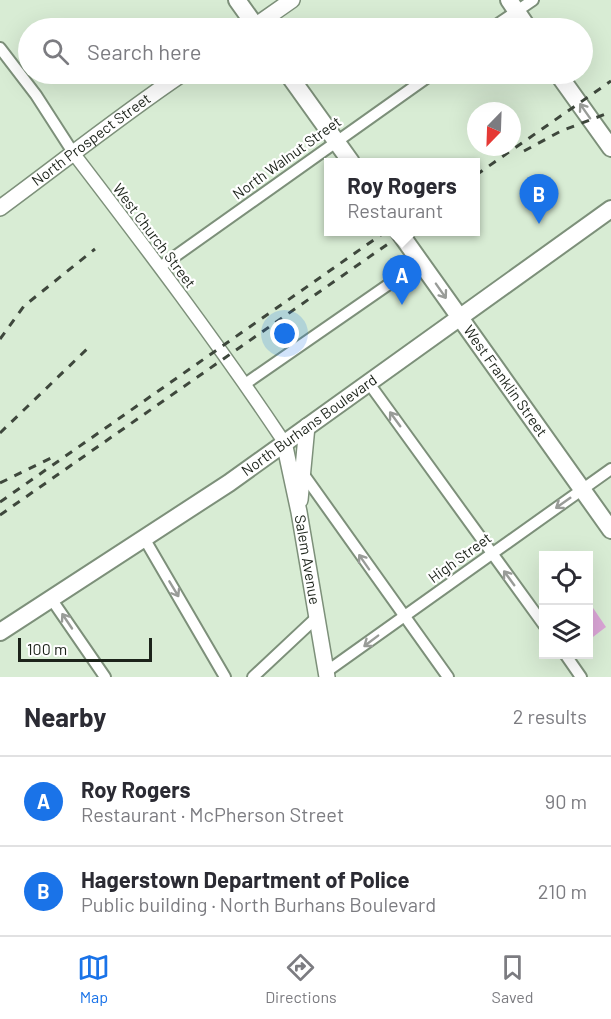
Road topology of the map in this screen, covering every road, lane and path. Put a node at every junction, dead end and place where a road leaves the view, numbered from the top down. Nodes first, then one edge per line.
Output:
1 (237, 0) edge
2 (292, 0) edge
3 (533, 0) edge
4 (512, 5) edge
5 (249, 18) edge
6 (268, 18) edge
7 (501, 18) edge
8 (521, 18) edge
9 (0, 48) edge
10 (18, 72) edge
11 (28, 84) edge
12 (168, 84) edge
13 (295, 84) edge
14 (418, 84) edge
15 (565, 84) edge
16 (336, 141) junction
17 (611, 148) edge
18 (74, 154) junction
19 (348, 158) edge
20 (0, 208) edge
21 (611, 210) edge
22 (403, 236) edge
23 (421, 262) junction
24 (160, 267) junction
25 (459, 317) junction
26 (368, 382) junction
27 (245, 384) junction
28 (307, 426) junction
29 (284, 442) junction
30 (611, 469) edge
31 (304, 475) junction
32 (582, 489) junction
33 (299, 512) junction
34 (611, 530) edge
35 (144, 538) junction
36 (492, 554) junction
37 (52, 600) junction
38 (403, 617) junction
39 (316, 618) junction
40 (539, 619) edge
41 (0, 633) edge
42 (568, 659) edge
43 (327, 675) edge
44 (105, 677) edge
45 (225, 677) edge
46 (253, 677) edge
47 (448, 677) edge
48 (581, 677) edge

1 - 5 main road
2 - 6 main road
3 - 4 street
4 - 7 street
4 - 8 main road
9 - 10 street, West Church Street
11 - 18 street, West Church Street
12 - 18 main road, North Prospect Street
13 - 16 main road
14 - 16 street, North Walnut Street
17 -> 15 main road
16 - 19 main road
16 - 24 street, North Walnut Street
18 - 20 main road, North Prospect Street
18 - 24 street, West Church Street
21 - 25 main road, North Burhans Boulevard
22 - 23 main road, West Franklin Street
23 -> 25 main road, West Franklin Street
23 - 27 street
24 - 27 street, West Church Street
25 - 26 main road, North Burhans Boulevard
25 - 32 main road, West Franklin Street
26 - 28 main road, North Burhans Boulevard
36 -> 26 street
27 - 29 street, West Church Street
28 - 29 main road, North Burhans Boulevard
28 - 31 main road
29 - 33 main road, Salem Avenue
29 - 35 main road, North Burhans Boulevard
30 - 32 street, High Street
31 - 33 main road
38 -> 31 street
32 - 34 main road, West Franklin Street
32 -> 36 street, High Street
33 - 39 main road, Salem Avenue
35 - 37 main road, North Burhans Boulevard
35 -> 45 street
36 - 38 street, High Street
40 -> 36 street
37 - 41 main road, North Burhans Boulevard
44 -> 37 street
38 -> 43 street, High Street
38 - 47 street
39 - 43 main road, Salem Avenue
39 - 46 street
42 - 48 street

